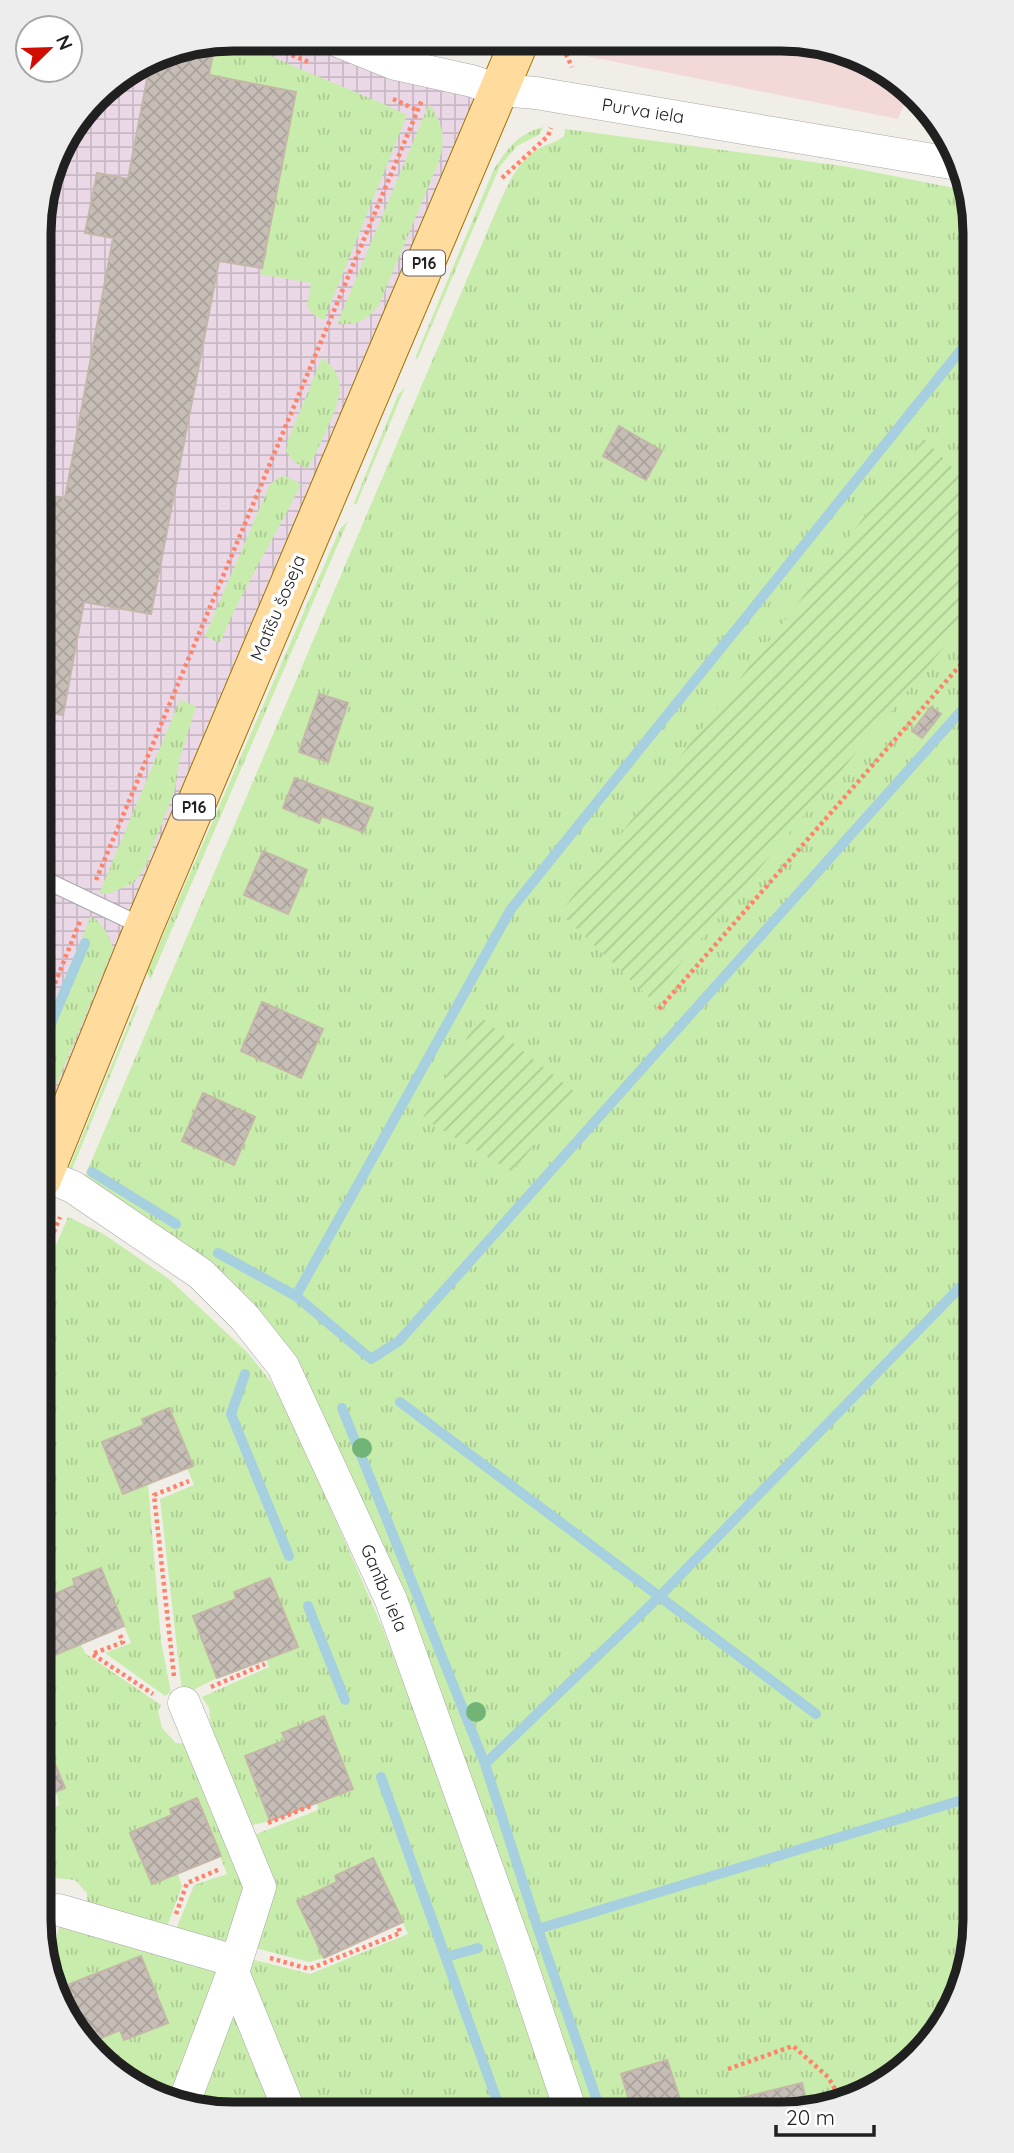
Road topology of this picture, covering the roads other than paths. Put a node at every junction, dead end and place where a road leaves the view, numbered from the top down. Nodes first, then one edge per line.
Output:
1 (363, 51) edge
2 (515, 51) edge
3 (498, 90) junction
4 (949, 163) edge
5 (51, 883) edge
6 (144, 927) junction
7 (51, 1156) edge
8 (51, 1179) edge
9 (184, 1703) road end
10 (59, 1910) dead end
11 (235, 1961) junction
12 (186, 2096) edge
13 (286, 2102) edge
14 (568, 2102) edge

1 - 3 street, Purva iela
2 - 3 main road, Matīšu šoseja / P16
3 - 4 street, Purva iela
3 - 6 main road, Matīšu šoseja / P16
5 - 6 lane
6 - 7 main road, Matīšu šoseja / P16
8 - 14 street, Ganību iela
9 - 11 street
10 - 11 street
11 - 12 street
11 - 13 street

